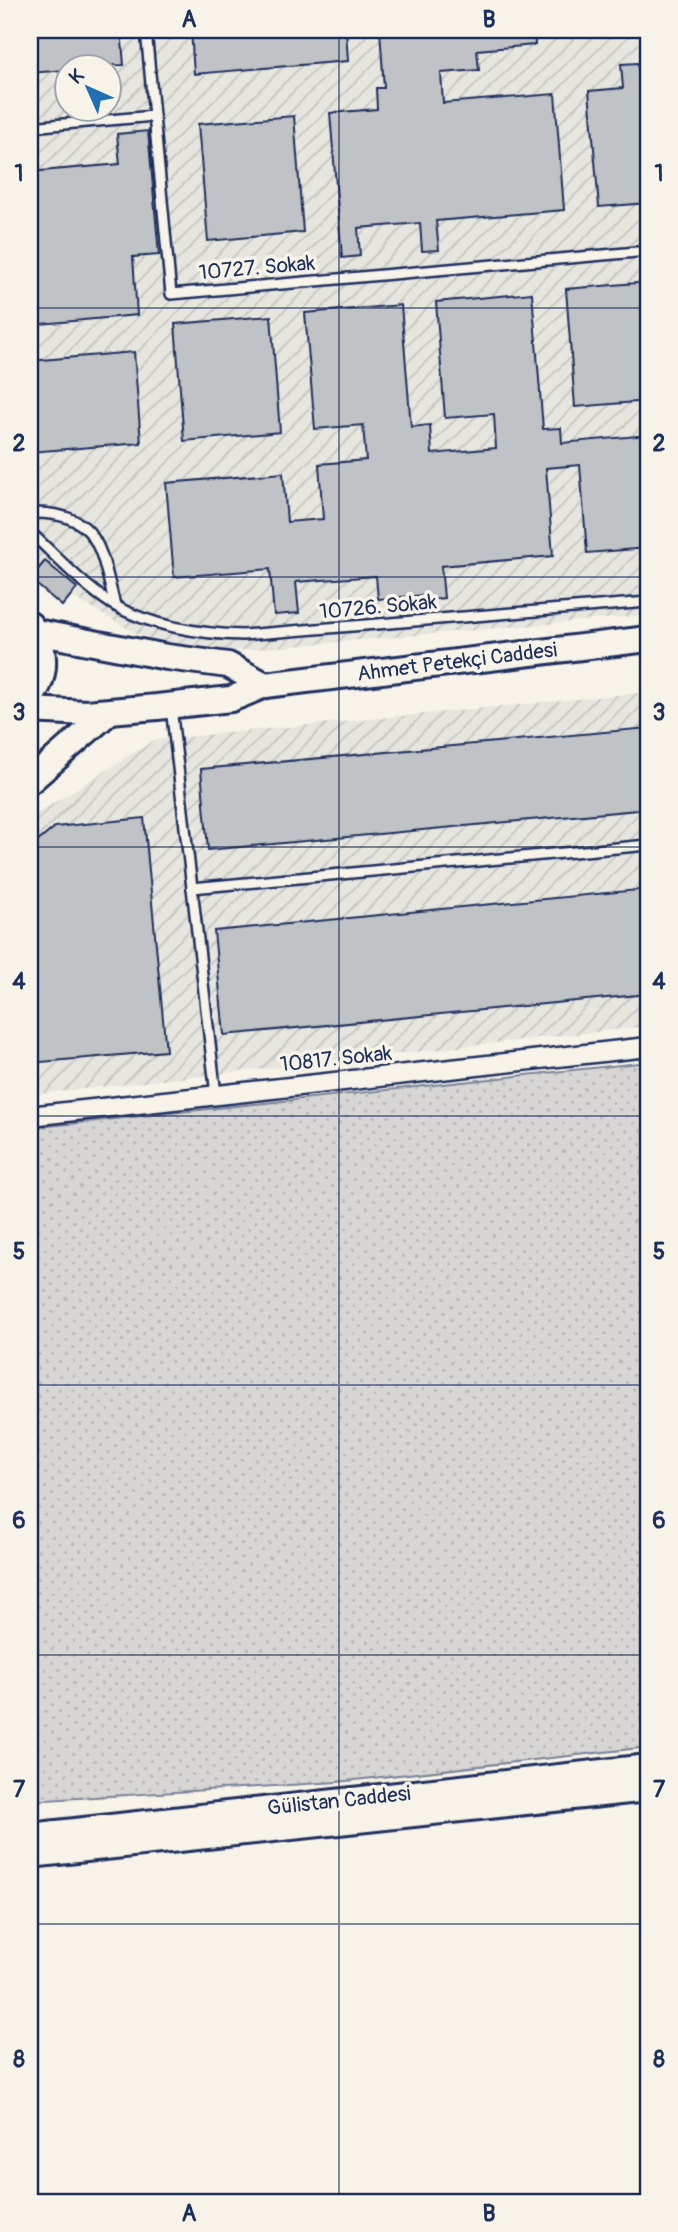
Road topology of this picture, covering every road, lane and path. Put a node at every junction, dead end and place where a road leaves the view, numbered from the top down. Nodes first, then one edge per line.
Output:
1 (146, 30) edge
2 (154, 116) junction
3 (30, 127) edge
4 (648, 251) edge
5 (30, 513) edge
6 (30, 532) edge
7 (648, 602) edge
8 (115, 605) junction
9 (33, 628) edge
10 (648, 639) edge
11 (265, 685) junction
12 (30, 698) edge
13 (171, 705) junction
14 (30, 710) edge
15 (109, 712) junction
16 (30, 781) edge
17 (648, 845) edge
18 (192, 888) junction
19 (648, 1047) edge
20 (216, 1095) junction
21 (30, 1116) edge
22 (648, 1767) edge
23 (648, 1789) edge
24 (30, 1836) edge
25 (30, 1855) edge

1 - 2 lane
2 - 3 lane
2 - 4 lane, 10727. Sokak
5 - 8 lane
6 - 8 lane, 10726. Sokak
7 - 8 lane, 10726. Sokak
9 - 11 main road
9 - 12 main road
10 - 11 main road, Ahmet Petekçi Caddesi
11 - 13 main road, Ahmet Petekçi Caddesi
13 - 15 main road, Ahmet Petekçi Caddesi
13 - 18 lane
14 - 15 main road, Ahmet Petekçi Caddesi
15 - 16 main road
17 - 18 lane
18 - 20 lane
19 - 20 street, 10817. Sokak
20 - 21 street, 10817. Sokak
22 - 24 main road, Gülistan Caddesi
23 - 25 main road, Gülistan Caddesi

